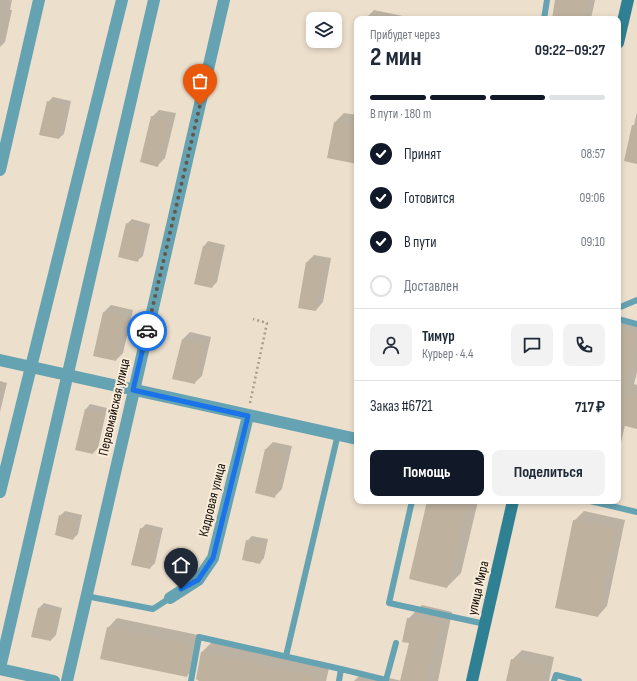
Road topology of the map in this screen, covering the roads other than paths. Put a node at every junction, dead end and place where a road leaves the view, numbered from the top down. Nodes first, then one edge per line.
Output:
1 (39, 0) edge
2 (122, 0) edge
3 (154, 0) edge
4 (224, 0) edge
5 (547, 0) edge
6 (628, 0) edge
7 (544, 16) edge
8 (621, 30) edge
9 (0, 170) edge
10 (637, 300) edge
11 (621, 307) edge
12 (621, 320) edge
13 (637, 324) edge
14 (0, 360) edge
15 (31, 367) junction
16 (67, 375) junction
17 (133, 390) junction
18 (248, 416) junction
19 (338, 434) junction
20 (354, 437) edge
21 (0, 492) edge
22 (411, 504) edge
23 (511, 504) edge
24 (603, 504) edge
25 (637, 512) edge
26 (86, 596) junction
27 (170, 598) joint
28 (485, 624) junction
29 (396, 643) dead end
30 (286, 656) junction
31 (0, 668) edge
32 (341, 669) junction
33 (54, 681) edge
34 (67, 681) edge
35 (190, 681) edge
36 (339, 681) edge
37 (472, 681) edge
38 (554, 681) edge
39 (579, 681) edge

1 - 9 street
2 - 15 street
3 - 16 street
4 - 17 street, Первомайская улица
5 - 7 lane
6 - 8 main road
10 - 11 lane
12 - 13 lane
14 - 15 street
15 - 16 street
15 - 21 street
16 - 17 street
16 - 31 street
17 - 18 street
17 - 26 street, Первомайская улица
18 - 19 street
18 - 27 street, Кадровая улица
19 - 20 street
19 - 30 lane
22 - 28 lane
23 - 28 main road, улица Мира
24 - 25 lane
26 - 27 lane
26 - 34 street, Первомайская улица
28 - 37 main road, улица Мира
29 - 32 lane
30 - 32 lane
30 - 35 lane
31 - 33 street
32 - 36 lane
38 - 39 lane

